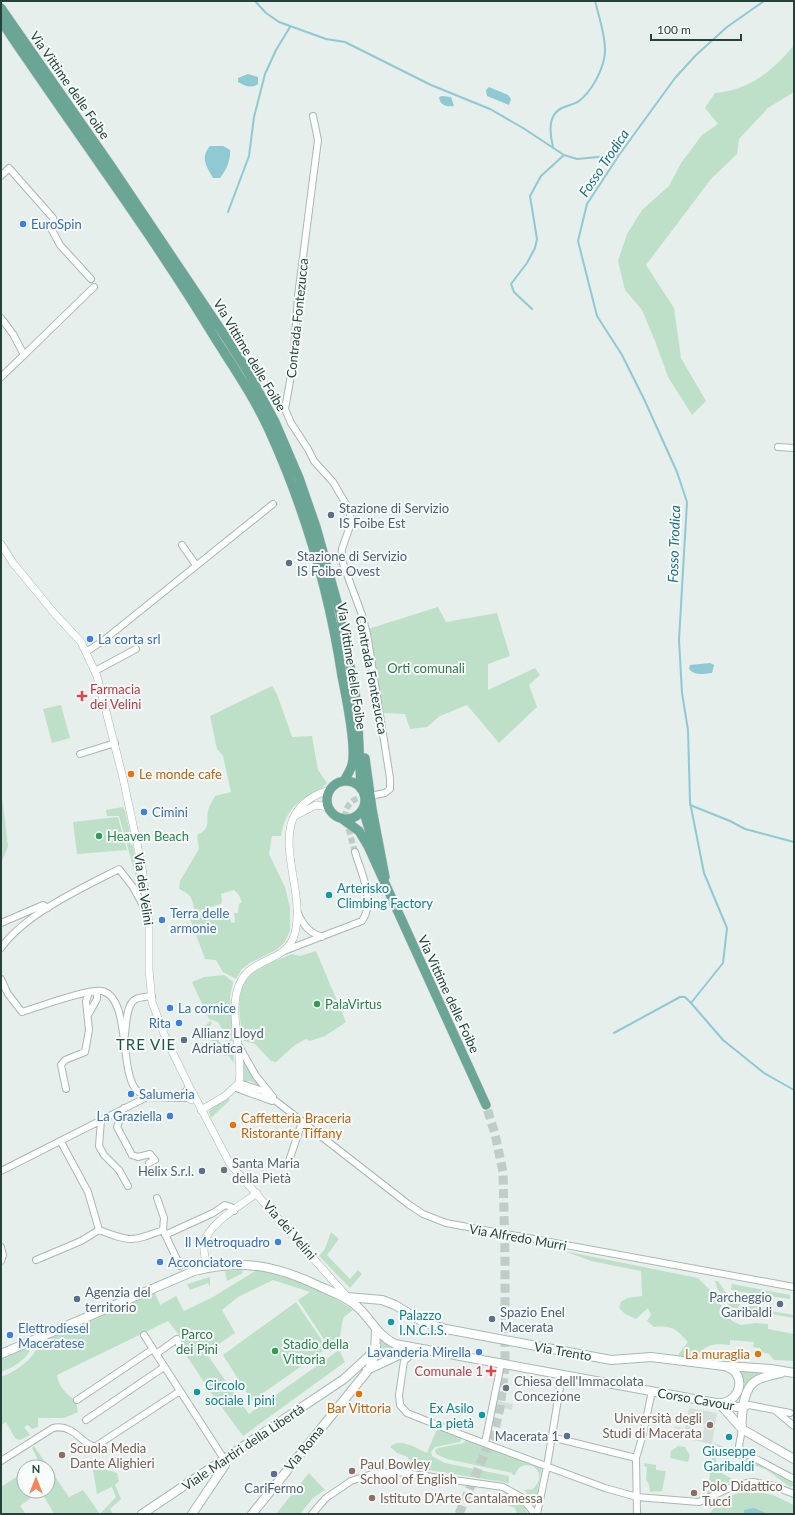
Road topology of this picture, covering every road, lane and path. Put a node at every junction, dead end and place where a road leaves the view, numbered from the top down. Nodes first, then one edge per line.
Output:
1 (1, 8) edge
2 (1, 21) edge
3 (313, 116) dead end
4 (1, 176) edge
5 (91, 279) dead end
6 (94, 287) dead end
7 (1, 318) edge
8 (24, 355) junction
9 (1, 377) edge
10 (778, 447) dead end
11 (794, 448) edge
12 (273, 504) dead end
13 (1, 544) edge
14 (182, 545) dead end
15 (196, 565) junction
16 (136, 649) dead end
17 (86, 652) junction
18 (95, 671) junction
19 (357, 704) junction
20 (115, 744) junction
21 (80, 754) dead end
22 (344, 781) junction
23 (361, 789) junction
24 (329, 790) junction
25 (375, 795) tunnel mouth
26 (328, 807) junction
27 (363, 809) junction
28 (293, 817) junction
29 (341, 818) junction
30 (355, 852) tunnel mouth
31 (389, 894) junction
32 (48, 908) junction
33 (296, 910) junction
34 (149, 917) junction
35 (1, 923) edge
36 (322, 937) junction
37 (1, 948) edge
38 (284, 951) junction
39 (1, 979) edge
40 (97, 991) junction
41 (89, 993) junction
42 (8, 994) junction
43 (152, 996) junction
44 (1, 997) edge
45 (88, 1015) junction
46 (124, 1044) junction
47 (238, 1046) junction
48 (238, 1085) junction
49 (66, 1089) dead end
50 (188, 1096) junction
51 (147, 1097) junction
52 (277, 1103) junction
53 (486, 1105) tunnel mouth
54 (124, 1108) junction
55 (201, 1110) junction
56 (101, 1120) junction
57 (302, 1122) junction
58 (61, 1142) junction
59 (289, 1161) dead end
60 (150, 1162) dead end
61 (1, 1171) edge
62 (128, 1186) dead end
63 (257, 1194) junction
64 (157, 1198) dead end
65 (234, 1211) junction
66 (99, 1230) junction
67 (164, 1233) junction
68 (1, 1247) edge
69 (36, 1260) dead end
70 (1, 1261) edge
71 (180, 1266) dead end
72 (207, 1268) junction
73 (794, 1287) edge
74 (338, 1291) junction
75 (347, 1298) junction
76 (363, 1299) junction
77 (372, 1300) junction
78 (354, 1304) junction
79 (367, 1318) junction
80 (376, 1330) junction
81 (144, 1335) dead end
82 (376, 1346) junction
83 (180, 1347) dead end
84 (413, 1348) junction
85 (154, 1351) junction
86 (427, 1351) junction
87 (1, 1354) edge
88 (500, 1364) junction
89 (724, 1366) junction
90 (164, 1367) junction
91 (369, 1369) junction
92 (782, 1373) junction
93 (794, 1373) edge
94 (562, 1375) junction
95 (344, 1379) junction
96 (740, 1384) junction
97 (180, 1391) junction
98 (652, 1391) junction
99 (746, 1393) junction
100 (78, 1400) dead end
101 (719, 1403) junction
102 (754, 1407) junction
103 (743, 1408) junction
104 (774, 1410) junction
105 (790, 1414) dead end
106 (86, 1420) dead end
107 (792, 1424) edge
108 (742, 1429) junction
109 (551, 1437) junction
110 (485, 1443) junction
111 (636, 1458) junction
112 (224, 1459) junction
113 (794, 1459) edge
114 (1, 1461) edge
115 (547, 1466) junction
116 (205, 1472) junction
117 (216, 1478) junction
118 (794, 1479) edge
119 (794, 1494) edge
120 (637, 1497) junction
121 (526, 1501) junction
122 (538, 1506) junction
123 (142, 1514) edge
124 (192, 1514) edge
125 (252, 1514) edge
126 (312, 1514) edge
127 (536, 1514) edge
128 (637, 1514) edge

1 - 19 main road, Via Vittime delle Foibe
2 - 22 main road, Via Vittime delle Foibe
3 - 25 street, Contrada Fontezucca
4 - 5 street
6 - 8 street
7 - 8 street
8 - 9 street
10 - 11 street
12 - 15 street
13 - 17 street, Via dei Velini
14 - 15 street
15 - 17 street
16 - 18 street
17 - 18 street, Via dei Velini
18 - 20 street, Via dei Velini
19 - 23 main road, Via Vittime delle Foibe
19 - 31 main road
20 - 21 street
20 - 34 street, Via dei Velini
22 - 23 main road
22 - 24 main road
23 - 27 main road
24 - 26 main road
24 - 28 street
26 - 28 street
26 - 29 main road
27 - 29 main road
27 - 31 main road, Via Vittime delle Foibe
28 - 33 street
29 - 31 main road, Via Vittime delle Foibe
30 - 36 street
31 - 53 main road, Via Vittime delle Foibe
32 - 34 street
32 - 35 street
32 - 37 street
33 - 36 street
33 - 38 street
34 - 43 street, Via dei Velini
36 - 38 street
38 - 47 street
39 - 42 street
40 - 41 street
40 - 45 street
40 - 46 street
41 - 42 street
41 - 45 street
42 - 44 street
43 - 46 street
43 - 50 street, Via dei Velini
45 - 49 street
46 - 51 street
47 - 48 street
47 - 52 street
48 - 52 street
48 - 55 street
50 - 51 street
50 - 55 street, Via dei Velini
51 - 54 street
52 - 57 street, Via Alfredo Murri
54 - 56 street
54 - 60 street
55 - 63 street, Via dei Velini
56 - 58 street
56 - 62 street
57 - 59 street
57 - 73 street, Via Alfredo Murri
58 - 61 street
58 - 66 street
63 - 65 street
63 - 74 street, Via dei Velini
64 - 67 street
65 - 67 street
65 - 72 street
66 - 67 street
66 - 69 street
67 - 71 street
68 - 70 street
72 - 74 main road
72 - 87 main road
74 - 75 main road, Via dei Velini
74 - 76 street, Via dei Velini
74 - 78 main road
75 - 76 main road, Via dei Velini
75 - 78 street
76 - 77 main road, Via dei Velini
77 - 79 main road
77 - 89 main road, Via Trento
78 - 79 main road
79 - 80 main road, Corso Cavour
80 - 82 main road
80 - 84 main road, Corso Cavour
81 - 85 street
82 - 91 main road
82 - 95 main road
83 - 85 street
84 - 86 main road, Corso Cavour
84 - 91 main road
85 - 90 street
85 - 100 street
86 - 88 main road, Corso Cavour
86 - 110 street
88 - 94 main road, Corso Cavour
88 - 110 street
89 - 92 main road, Via Trento
89 - 96 main road
90 - 97 street
90 - 106 street
91 - 95 main road
91 - 125 main road, Via Roma
92 - 93 main road
92 - 99 main road
94 - 98 main road, Corso Cavour
94 - 109 street
95 - 112 main road, Viale Martiri della Libertà
96 - 99 street
96 - 101 main road
97 - 112 street
97 - 114 street
98 - 101 main road, Corso Cavour
98 - 111 street
99 - 102 street
99 - 103 main road
101 - 103 main road, Corso Cavour
101 - 108 main road
102 - 103 street
102 - 104 street
103 - 108 main road
104 - 105 street
104 - 107 street
108 - 113 main road
108 - 118 street
109 - 111 street
109 - 115 street
110 - 115 street
111 - 120 street
112 - 116 main road, Viale Martiri della Libertà
112 - 117 main road
115 - 120 street
115 - 122 street
116 - 117 main road
116 - 123 main road, Viale Martiri della Libertà
117 - 124 main road
119 - 120 street
120 - 128 street
121 - 122 street
121 - 126 street
121 - 127 street
122 - 127 street

